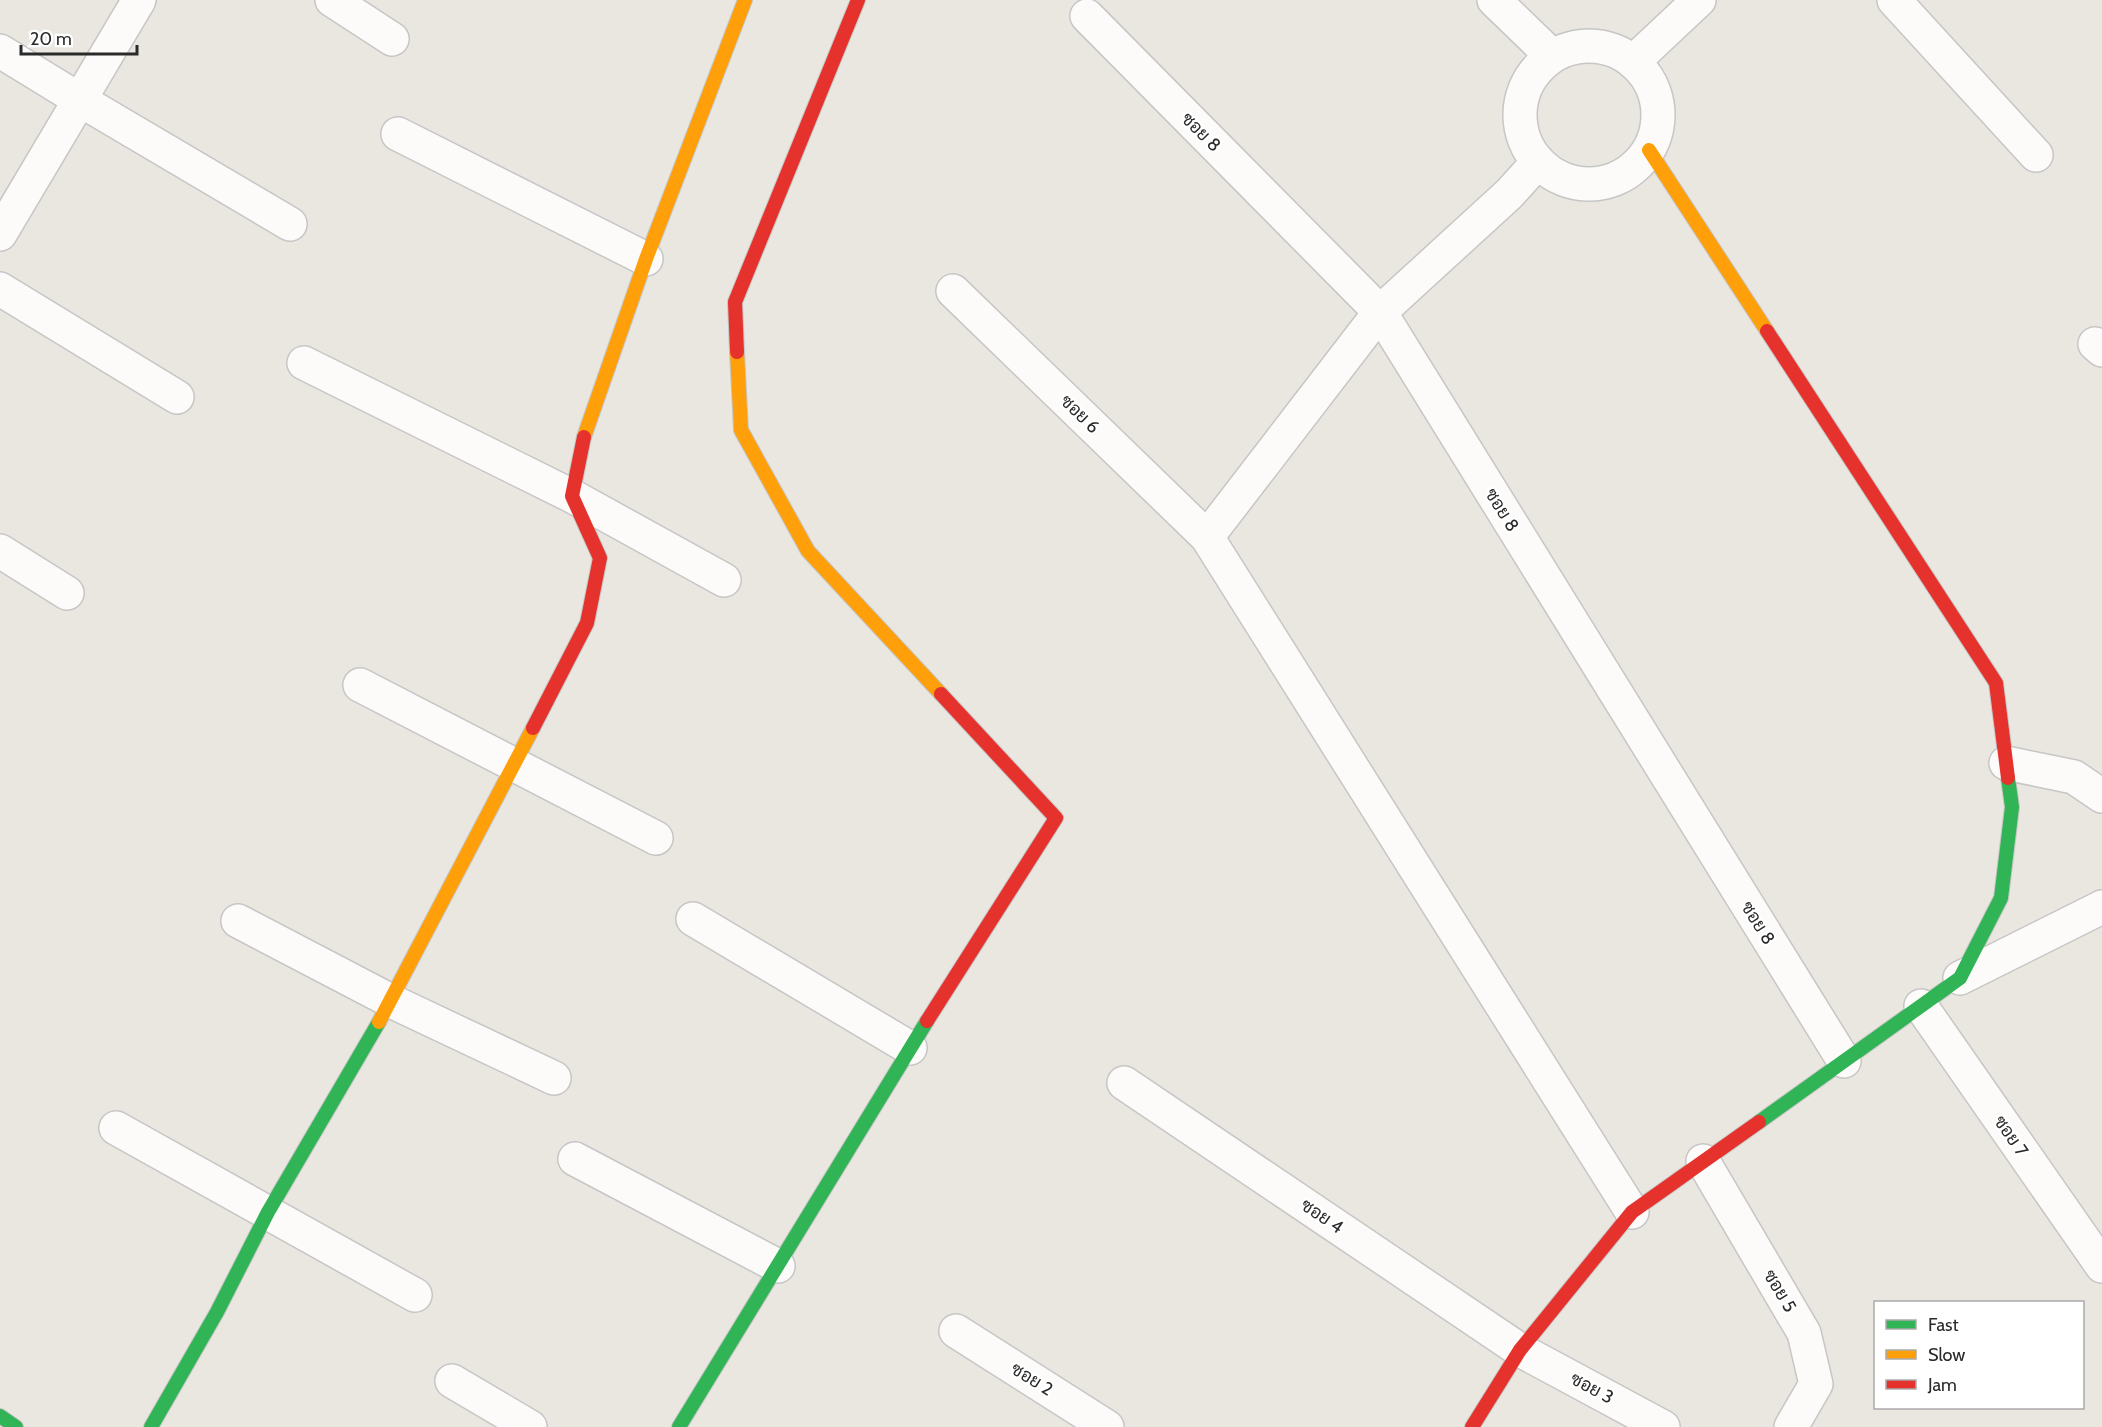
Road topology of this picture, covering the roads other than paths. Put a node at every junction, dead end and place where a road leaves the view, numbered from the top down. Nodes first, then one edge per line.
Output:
1 (139, 0) edge
2 (332, 0) edge
3 (858, 0) edge
4 (1494, 0) edge
5 (1699, 0) edge
6 (1894, 0) edge
7 (738, 2) edge
8 (1087, 16) dead end
9 (392, 39) dead end
10 (0, 51) edge
11 (1552, 56) junction
12 (1633, 62) junction
13 (80, 100) junction
14 (398, 134) dead end
15 (1649, 150) junction
16 (2036, 155) dead end
17 (1538, 162) junction
18 (290, 224) dead end
19 (0, 234) edge
20 (646, 259) junction
21 (0, 289) edge
22 (952, 291) dead end
23 (1380, 312) junction
24 (304, 363) dead end
25 (177, 397) dead end
26 (572, 496) junction
27 (1207, 537) junction
28 (0, 551) edge
29 (724, 580) dead end
30 (67, 593) dead end
31 (360, 685) dead end
32 (2006, 763) junction
33 (515, 765) junction
34 (2102, 796) edge
35 (656, 838) dead end
36 (2102, 907) edge
37 (693, 919) dead end
38 (238, 921) dead end
39 (1960, 978) junction
40 (391, 1001) junction
41 (1921, 1006) junction
42 (910, 1048) junction
43 (1844, 1061) junction
44 (554, 1078) dead end
45 (1124, 1083) dead end
46 (116, 1128) dead end
47 (575, 1159) dead end
48 (1703, 1161) junction
49 (268, 1212) junction
50 (1632, 1212) junction
51 (778, 1266) junction
52 (2102, 1266) edge
53 (415, 1295) dead end
54 (956, 1331) dead end
55 (1520, 1350) junction
56 (452, 1381) dead end
57 (0, 1416) edge
58 (16, 1427) edge
59 (151, 1427) edge
60 (530, 1427) edge
61 (679, 1427) edge
62 (1107, 1427) edge
63 (1472, 1427) edge
64 (1663, 1427) edge
65 (1791, 1427) edge

1 - 13 street
2 - 9 street
3 - 42 street
4 - 11 street
5 - 12 street
6 - 16 street
7 - 20 street
8 - 23 street, ซอย 8
10 - 13 street
11 - 12 street
11 - 17 street
12 - 15 street
13 - 18 street
13 - 19 street
14 - 20 street
15 - 17 street
15 - 32 street
17 - 23 street
20 - 26 street
21 - 25 street
22 - 27 street, ซอย 6
23 - 27 street
23 - 43 street, ซอย 8
24 - 26 street
26 - 29 street
26 - 33 street
27 - 50 street, ซอย 6
28 - 30 street
31 - 33 street
32 - 34 street
32 - 39 street
33 - 35 street
33 - 40 street
36 - 39 street
37 - 42 street
38 - 40 street
39 - 41 street
40 - 44 street
40 - 49 street
41 - 43 street
41 - 52 street, ซอย 7
42 - 51 street
43 - 48 street
45 - 55 street, ซอย 4
46 - 49 street
47 - 51 street
48 - 50 street
48 - 65 street, ซอย 5
49 - 53 street
49 - 59 street
50 - 55 street
51 - 61 street
54 - 62 street, ซอย 2
55 - 63 street
55 - 64 street, ซอย 3
56 - 60 street
57 - 58 street

